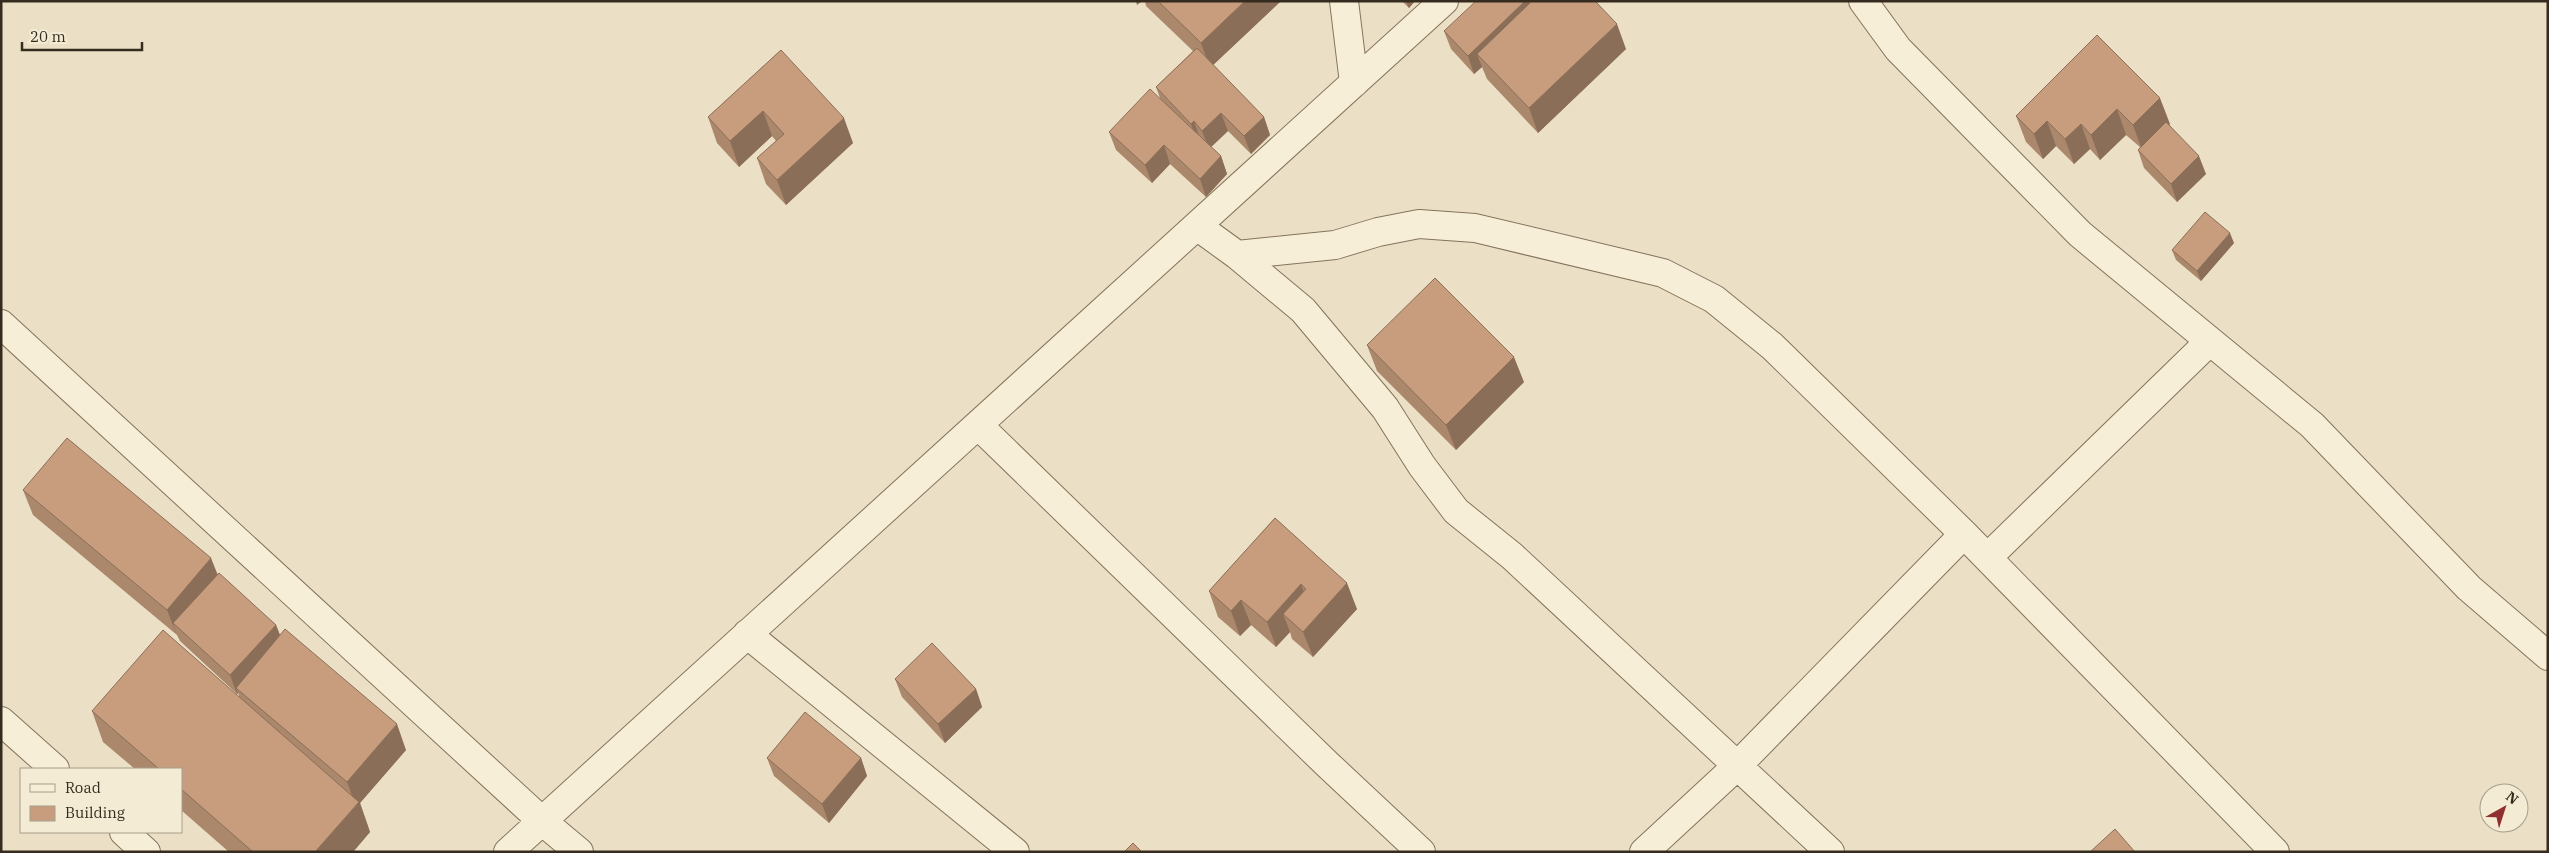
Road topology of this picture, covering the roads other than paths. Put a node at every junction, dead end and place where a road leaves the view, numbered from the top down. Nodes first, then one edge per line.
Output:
1 (1344, 1) edge
2 (1444, 1) edge
3 (1863, 1) edge
4 (1354, 83) junction
5 (1197, 226) junction
6 (1237, 254) junction
7 (1, 324) edge
8 (2210, 341) junction
9 (978, 425) junction
10 (1964, 534) junction
11 (1988, 557) junction
12 (747, 634) junction
13 (2548, 656) edge
14 (1, 721) edge
15 (1737, 766) junction
16 (54, 768) edge
17 (542, 821) junction
18 (125, 833) edge
19 (146, 852) edge
20 (508, 852) edge
21 (580, 852) edge
22 (1015, 852) edge
23 (1421, 852) edge
24 (1644, 852) edge
25 (1830, 852) edge
26 (2275, 852) edge

1 - 4 street
2 - 4 street
3 - 8 street
4 - 5 street
5 - 6 street
5 - 9 street
6 - 10 street
6 - 15 street
7 - 17 street
8 - 11 street
8 - 13 street
9 - 12 street
9 - 23 street
10 - 11 street
10 - 15 street
11 - 26 street
12 - 17 street
12 - 22 street
14 - 16 street
15 - 24 street
15 - 25 street
17 - 20 street
17 - 21 street
18 - 19 street

